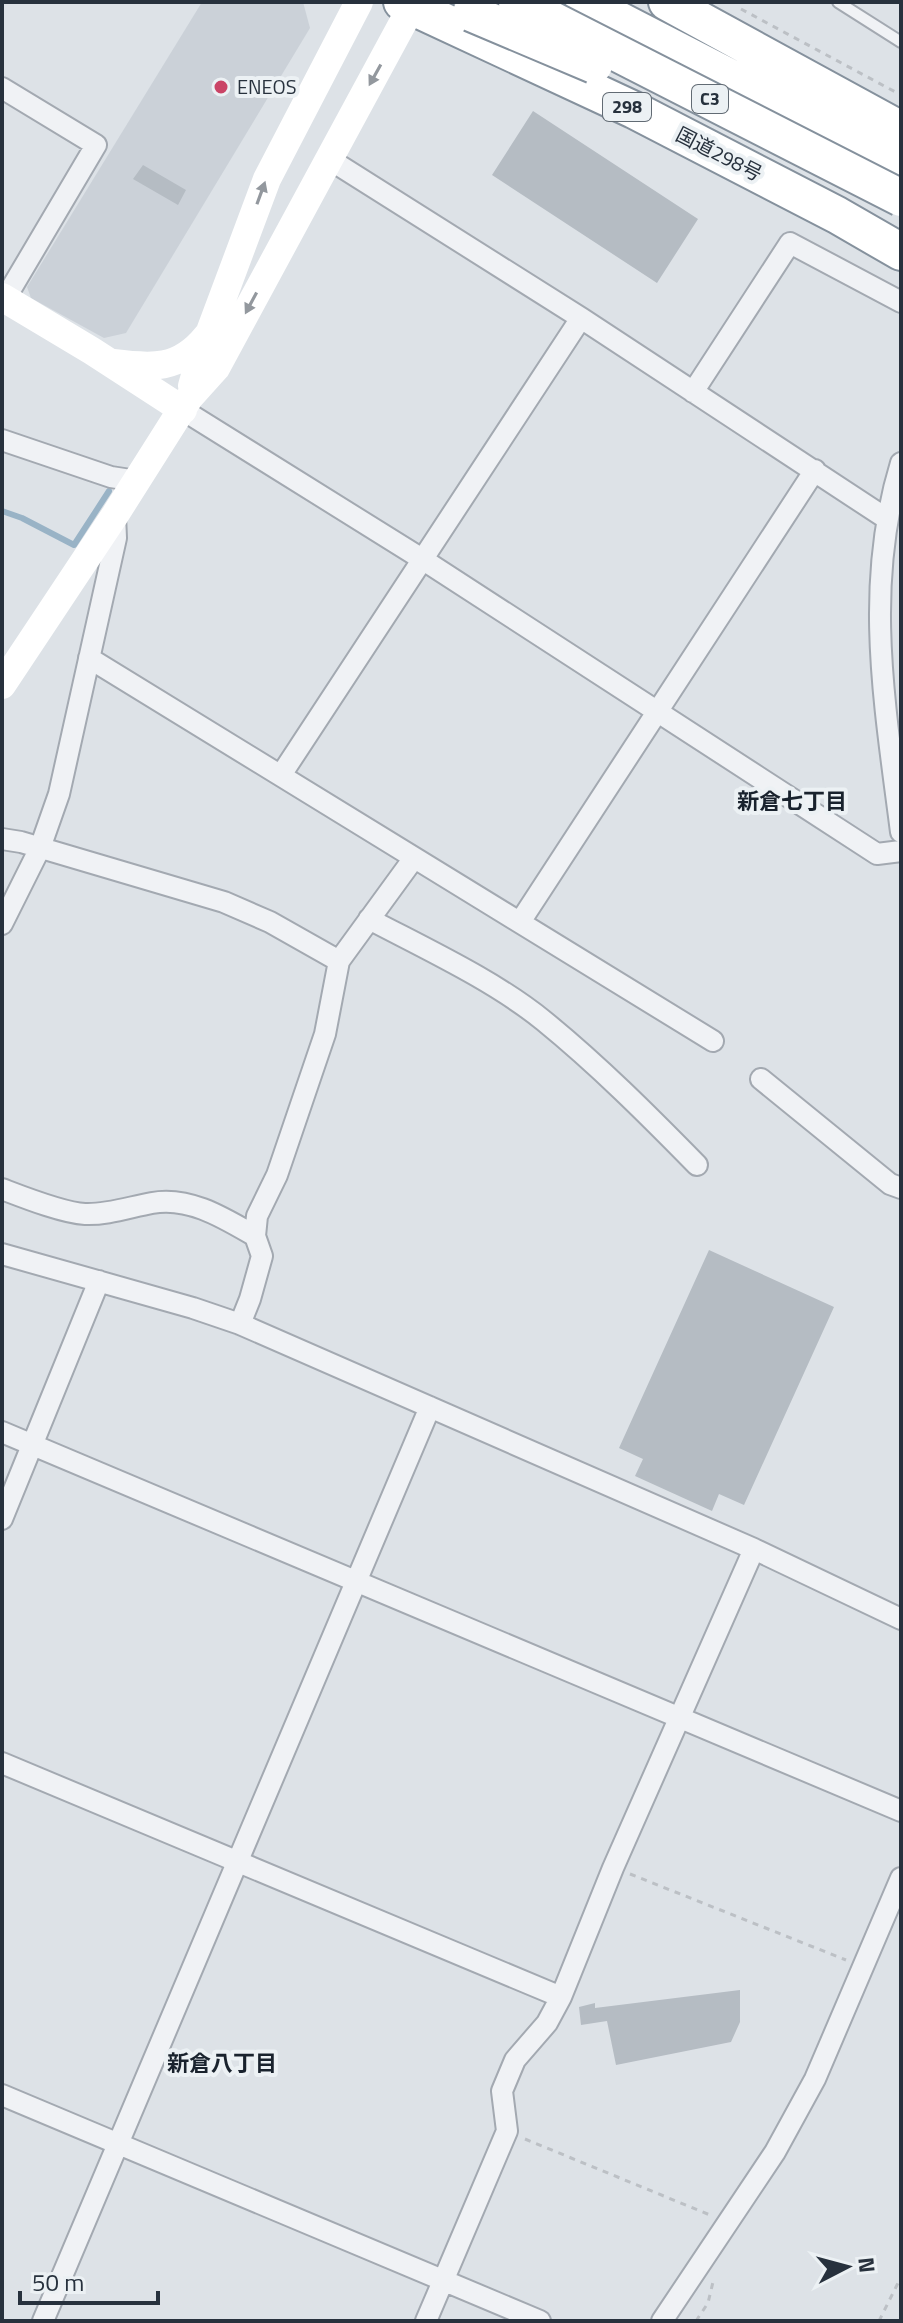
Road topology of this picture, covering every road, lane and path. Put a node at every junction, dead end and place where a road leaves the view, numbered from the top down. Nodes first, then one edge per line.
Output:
1 (359, 2) edge
2 (520, 2) edge
3 (584, 2) edge
4 (635, 2) edge
5 (667, 2) edge
6 (694, 2) edge
7 (838, 2) edge
8 (418, 3) edge
9 (741, 9) dead end
10 (901, 42) edge
11 (2, 88) edge
12 (634, 110) junction
13 (899, 111) edge
14 (329, 159) junction
15 (829, 160) junction
16 (901, 165) edge
17 (901, 198) edge
18 (837, 215) junction
19 (901, 242) edge
20 (901, 252) edge
21 (3, 298) edge
22 (901, 302) edge
23 (581, 318) junction
24 (212, 326) junction
25 (108, 362) junction
26 (693, 392) junction
27 (186, 404) junction
28 (2, 440) edge
29 (901, 463) edge
30 (815, 470) junction
31 (137, 481) junction
32 (115, 515) junction
33 (887, 519) junction
34 (422, 559) junction
35 (89, 658) junction
36 (2, 685) edge
37 (658, 712) junction
38 (281, 775) junction
39 (901, 832) edge
40 (2, 839) edge
41 (40, 848) junction
42 (901, 851) edge
43 (414, 858) junction
44 (369, 919) junction
45 (520, 922) junction
46 (2, 924) edge
47 (339, 961) junction
48 (713, 1041) dead end
49 (761, 1079) dead end
50 (697, 1165) dead end
51 (901, 1188) edge
52 (2, 1189) edge
53 (255, 1236) junction
54 (2, 1254) edge
55 (99, 1281) junction
56 (240, 1324) junction
57 (430, 1407) junction
58 (2, 1432) edge
59 (33, 1445) junction
60 (2, 1519) edge
61 (754, 1549) junction
62 (357, 1582) junction
63 (901, 1619) edge
64 (679, 1718) junction
65 (2, 1763) edge
66 (901, 1811) edge
67 (238, 1862) junction
68 (613, 1868) junction
69 (901, 1878) edge
70 (864, 1967) junction
71 (561, 1997) junction
72 (2, 2095) edge
73 (507, 2131) junction
74 (118, 2143) junction
75 (728, 2222) junction
76 (901, 2277) edge
77 (444, 2280) junction
78 (43, 2321) edge
79 (426, 2321) edge
80 (540, 2321) edge
81 (662, 2321) edge
82 (879, 2321) edge

24 -> 1 street
2 - 12 highway
2 - 15 highway, C3, bridge
3 - 16 highway, C3
4 - 16 highway
5 - 13 highway
6 - 13 highway
7 - 10 lane
8 - 12 highway, 国道298号 / 298
8 -> 14 street
8 - 15 highway, bridge
9 - 13 path
11 - 21 street
12 - 18 highway, 国道298号 / 298
14 - 23 street
14 -> 27 street
15 - 17 highway, C3, bridge
18 - 19 highway
18 - 20 highway, 国道298号 / 298
21 - 25 street
22 - 26 street
23 - 26 street
23 - 34 street
24 - 25 street
24 - 27 street
25 - 27 street
26 - 30 street
27 - 31 street
27 - 34 street
28 - 31 street
29 - 33 street
30 - 33 street
30 - 37 street
31 - 32 street
32 - 35 street
32 - 36 street
33 - 39 street
34 - 37 street
34 - 38 street
35 - 38 street
35 - 41 street
37 - 42 street
37 - 45 street
38 - 43 street
40 - 41 street
41 - 46 street
41 - 47 street
43 - 44 street
43 - 45 street
44 - 47 street
44 - 50 street
45 - 48 street
47 - 53 street
49 - 51 street
52 - 53 street
53 - 56 street
54 - 55 street
55 - 56 street
55 - 59 street
56 - 57 street
57 - 61 street
57 - 62 street
58 - 59 street
59 - 60 street
59 - 62 street
61 - 63 street
61 - 64 street
62 - 64 street
62 - 67 street
64 - 66 street
64 - 68 street
65 - 67 street
67 - 71 street
67 - 74 street
68 - 70 path
68 - 71 street
69 - 70 street
70 - 75 street
71 - 73 street
72 - 74 street
73 - 75 path
73 - 77 street
74 - 77 street
74 - 78 street
75 - 81 street
76 - 82 path
77 - 79 street
77 - 80 street

